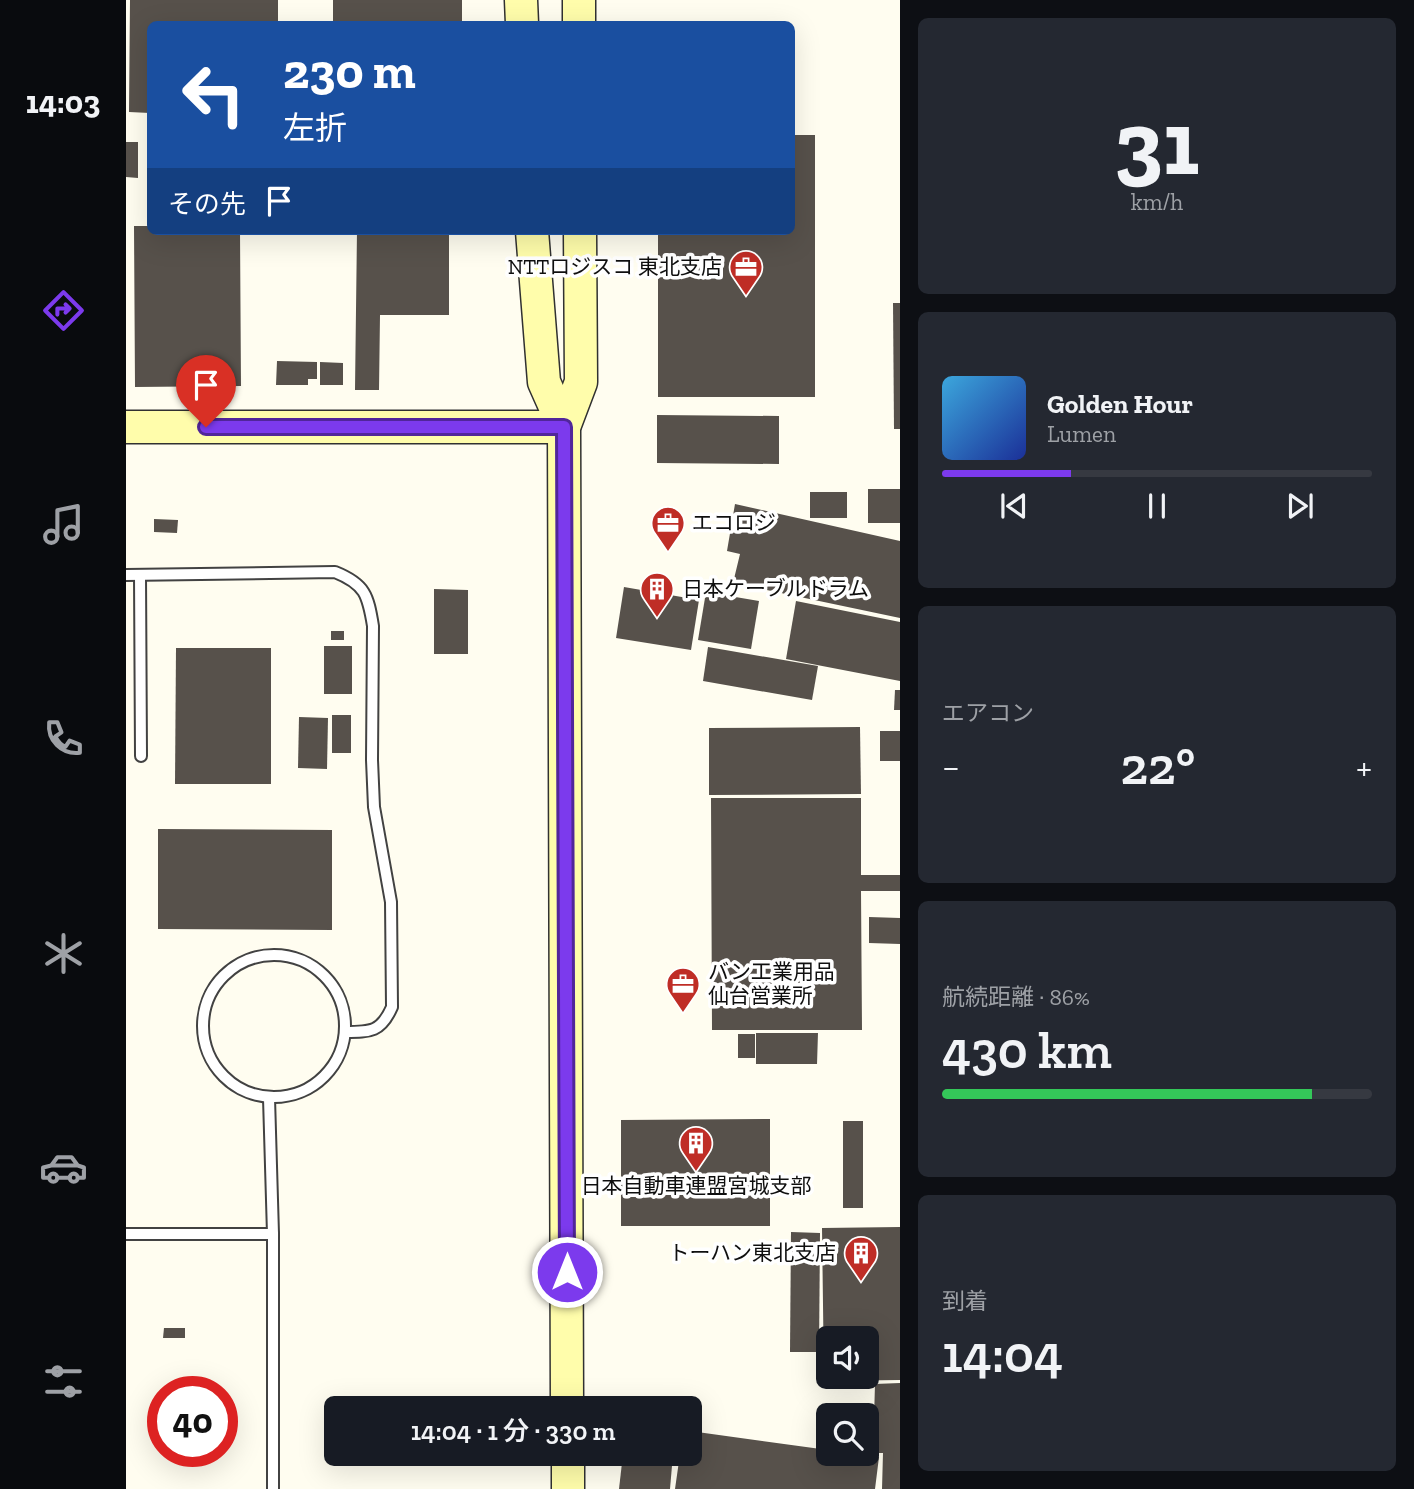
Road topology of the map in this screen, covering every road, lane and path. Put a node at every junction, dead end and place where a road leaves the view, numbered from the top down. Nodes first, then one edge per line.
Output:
1 (521, 0) edge
2 (579, 0) edge
3 (522, 21) edge
4 (579, 21) edge
5 (532, 235) edge
6 (580, 235) edge
7 (126, 427) edge
8 (564, 427) junction
9 (126, 575) edge
10 (140, 575) junction
11 (141, 756) dead end
12 (345, 1032) junction
13 (268, 1098) junction
14 (126, 1234) edge
15 (273, 1234) junction
16 (567, 1396) edge
17 (568, 1466) edge
18 (273, 1489) edge
19 (568, 1489) edge

1 - 3 street
2 - 4 street
5 - 8 street
6 - 8 street
7 - 8 street
8 - 16 street
9 - 10 lane
10 - 11 lane
10 - 12 lane
12 - 13 lane
12 - 13 lane
13 - 15 lane
14 - 15 lane
15 - 18 lane
17 - 19 street

